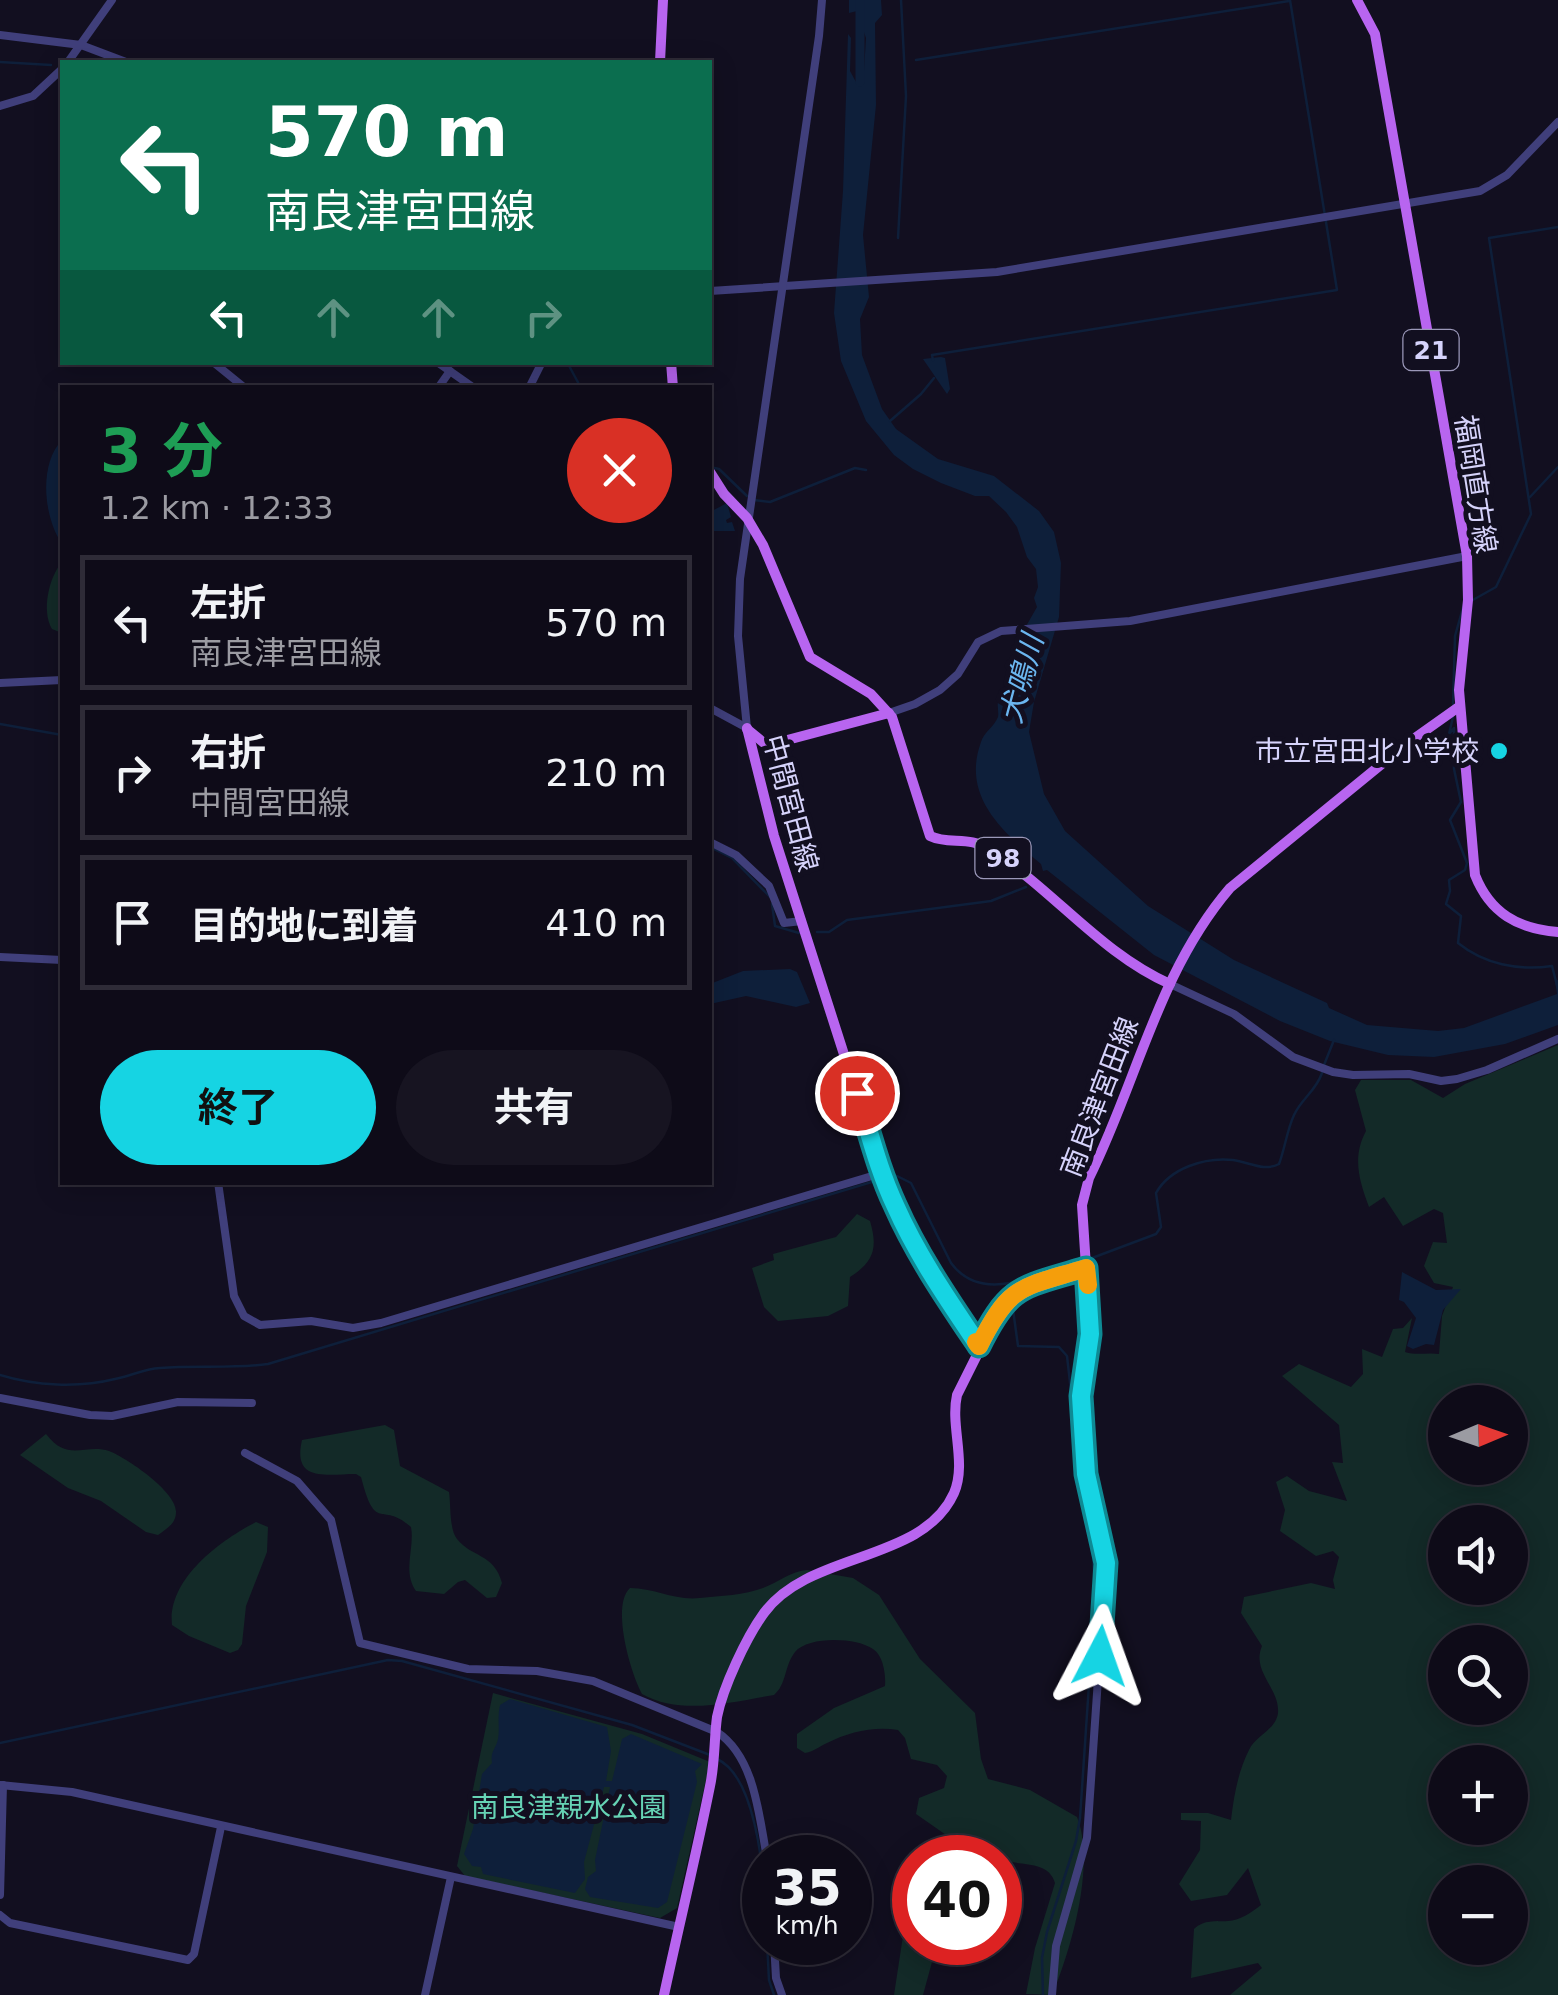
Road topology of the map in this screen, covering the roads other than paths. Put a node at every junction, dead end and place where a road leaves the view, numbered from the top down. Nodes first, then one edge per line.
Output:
1 (112, 0) edge
2 (663, 0) edge
3 (822, 0) edge
4 (1358, 0) edge
5 (0, 35) edge
6 (81, 46) junction
7 (70, 60) edge
8 (120, 60) edge
9 (660, 60) edge
10 (60, 71) edge
11 (0, 106) edge
12 (1558, 122) edge
13 (1406, 202) junction
14 (783, 286) junction
15 (712, 291) edge
16 (217, 365) edge
17 (441, 365) edge
18 (450, 371) junction
19 (241, 385) edge
20 (440, 385) edge
21 (470, 385) edge
22 (712, 475) edge
23 (747, 518) junction
24 (1467, 556) junction
25 (60, 680) edge
26 (0, 683) edge
27 (1460, 706) junction
28 (712, 709) edge
29 (889, 713) junction
30 (747, 728) junction
31 (712, 843) edge
32 (802, 921) junction
33 (1558, 932) edge
34 (0, 957) edge
35 (60, 960) edge
36 (1171, 982) junction
37 (1558, 1039) edge
38 (882, 1174) junction
39 (218, 1185) edge
40 (1086, 1268) junction
41 (979, 1346) junction
42 (0, 1398) edge
43 (252, 1403) dead end
44 (244, 1453) dead end
45 (716, 1732) junction
46 (2, 1785) edge
47 (220, 1827) junction
48 (762, 1835) edge
49 (451, 1877) junction
50 (0, 1895) edge
51 (0, 1915) edge
52 (678, 1927) junction
53 (775, 1965) edge
54 (425, 1995) edge
55 (664, 1995) edge
56 (782, 1995) edge
57 (1052, 1995) edge

1 - 6 street
2 - 9 main road
3 - 14 street
4 - 13 main road, 福岡直方線 / 21
5 - 6 street
6 - 7 street
6 - 8 street
10 - 11 street
12 - 13 street
13 - 14 street
13 - 24 main road, 福岡直方線 / 21
14 - 15 street
14 - 23 street
16 - 19 street
17 - 18 street
18 - 20 street
18 - 21 street
22 - 23 main road
23 - 29 main road
23 - 30 street
24 - 27 main road, 福岡直方線 / 21
24 - 29 street
25 - 26 street
27 - 33 main road, 福岡直方線 / 21
27 - 36 main road
28 - 30 street
29 - 30 main road, 中間宮田線
29 - 36 main road, 98
30 - 32 main road, 中間宮田線
31 - 32 street
32 - 38 main road, 中間宮田線
34 - 35 street
36 - 37 street
36 - 40 main road, 南良津宮田線
38 - 39 street
38 - 41 main road, 中間宮田線
40 - 41 main road
40 - 57 street
41 - 45 main road
42 - 43 street
44 - 45 street
45 - 48 street
45 - 52 main road
46 - 47 street
46 - 50 street
47 - 49 street
47 - 51 street
49 - 52 street
49 - 54 street
52 - 55 main road
53 - 56 street

